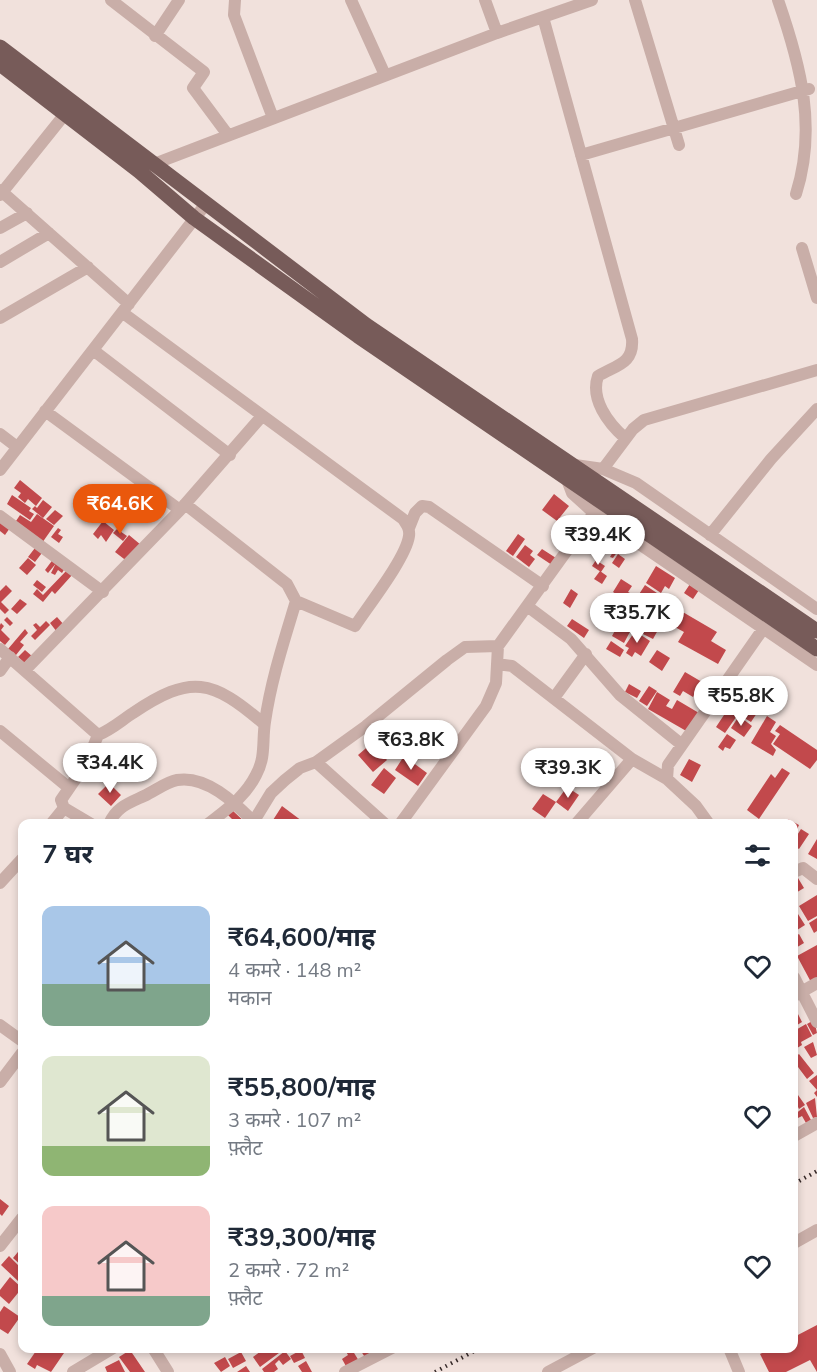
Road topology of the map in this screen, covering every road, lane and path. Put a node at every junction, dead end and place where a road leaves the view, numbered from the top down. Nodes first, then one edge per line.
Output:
1 (111, 0) edge
2 (179, 0) edge
3 (235, 0) edge
4 (351, 0) edge
5 (485, 0) edge
6 (635, 0) edge
7 (778, 0) edge
8 (588, 1) edge
9 (543, 17) junction
10 (497, 33) junction
11 (155, 36) junction
12 (0, 47) edge
13 (0, 64) edge
14 (385, 75) junction
15 (809, 89) junction
16 (816, 104) edge
17 (65, 114) junction
18 (273, 117) junction
19 (674, 129) junction
20 (228, 135) junction
21 (679, 145) dead end
22 (581, 155) junction
23 (146, 168) junction
24 (1, 193) edge
25 (796, 194) dead end
26 (205, 205) junction
27 (27, 213) junction
28 (194, 218) junction
29 (0, 228) edge
30 (50, 232) junction
31 (802, 248) dead end
32 (0, 262) edge
33 (88, 267) junction
34 (817, 298) edge
35 (126, 309) junction
36 (0, 318) edge
37 (93, 350) junction
38 (817, 370) edge
39 (817, 409) edge
40 (45, 411) junction
41 (262, 416) junction
42 (0, 434) edge
43 (625, 438) junction
44 (17, 447) junction
45 (230, 455) junction
46 (0, 470) edge
47 (571, 471) junction
48 (598, 473) junction
49 (182, 507) junction
50 (594, 513) junction
51 (0, 516) edge
52 (409, 528) junction
53 (710, 535) junction
54 (543, 586) junction
55 (103, 592) junction
56 (296, 601) junction
57 (527, 606) junction
58 (817, 609) edge
59 (763, 629) junction
60 (817, 631) edge
61 (498, 646) junction
62 (817, 649) edge
63 (5, 653) edge
64 (586, 654) junction
65 (497, 664) junction
66 (817, 665) edge
67 (26, 669) junction
68 (0, 671) edge
69 (555, 698) junction
70 (264, 724) junction
71 (0, 731) edge
72 (98, 735) junction
73 (681, 744) junction
74 (632, 759) junction
75 (316, 762) junction
76 (667, 779) junction
77 (68, 787) junction
78 (235, 804) junction
79 (64, 808) junction
80 (55, 819) edge
81 (83, 819) edge
82 (111, 819) edge
83 (215, 819) edge
84 (249, 819) edge
85 (254, 819) edge
86 (379, 819) edge
87 (404, 819) edge
88 (580, 819) edge
89 (703, 819) edge
90 (18, 864) edge
91 (798, 870) edge
92 (817, 879) edge
93 (0, 884) edge
94 (817, 983) edge
95 (798, 993) edge
96 (798, 995) edge
97 (817, 1022) edge
98 (0, 1025) edge
99 (18, 1038) edge
100 (18, 1058) edge
101 (0, 1082) edge
102 (817, 1123) edge
103 (798, 1134) edge
104 (18, 1223) edge
105 (817, 1230) edge
106 (798, 1241) edge
107 (0, 1246) edge
108 (105, 1353) edge
109 (160, 1353) edge
110 (382, 1353) edge
111 (584, 1353) edge
112 (731, 1353) edge
113 (0, 1354) edge
114 (10, 1372) edge
115 (73, 1372) edge
116 (168, 1372) edge
117 (345, 1372) edge
118 (548, 1372) edge
119 (739, 1372) edge

1 - 11 street
2 - 11 street
3 - 18 street
4 - 14 street
5 - 10 street
6 - 19 street
7 - 15 street
8 - 9 street
9 - 10 street
9 - 22 street
10 - 14 street
11 - 20 street
12 - 23 main road
13 - 17 main road
14 - 18 street
15 - 16 street
15 - 19 street
16 - 25 street
17 - 23 main road
17 - 24 street
18 - 20 street
19 - 21 street
19 - 22 street
20 - 23 street
22 - 43 street
23 - 26 main road
23 - 28 main road
24 - 27 street
26 - 28 street
26 - 47 main road
27 - 29 street
27 - 30 street
28 - 35 street
28 - 47 main road
30 - 32 street
30 - 33 street
31 - 34 street
33 - 35 street
33 - 36 street
35 - 37 street
35 - 41 street
37 - 40 street
37 - 45 street
38 - 43 street
39 - 53 street
40 - 44 street
40 - 49 street
41 - 45 street
41 - 52 street
42 - 44 street
43 - 48 street
44 - 46 street
45 - 49 street
47 - 48 main road
47 - 50 street
47 - 62 main road
48 - 53 street
48 - 60 main road
49 - 55 street
49 - 56 street
50 - 54 street
50 - 59 street
51 - 55 street
52 - 54 street
52 - 56 street
53 - 58 street
54 - 57 street
55 - 67 street
56 - 70 street
57 - 61 street
57 - 64 street
59 - 66 street
59 - 73 street
61 - 65 street
61 - 75 street
63 - 67 street
63 - 68 street
64 - 69 street
64 - 73 street
65 - 69 street
65 - 87 street
67 - 72 street
69 - 74 street
70 - 72 street
70 - 78 street
71 - 77 street
72 - 77 street
73 - 76 street
74 - 76 street
74 - 88 street
75 - 85 street
75 - 86 street
76 - 89 street
77 - 79 street
78 - 82 street
78 - 83 street
78 - 84 street
79 - 80 street
79 - 81 street
90 - 93 street
91 - 92 street
94 - 95 street
96 - 97 street
98 - 99 street
100 - 101 street
102 - 103 street
104 - 107 street
105 - 106 street
108 - 115 street
109 - 116 street
110 - 117 street
111 - 118 street
112 - 119 street
113 - 114 street

